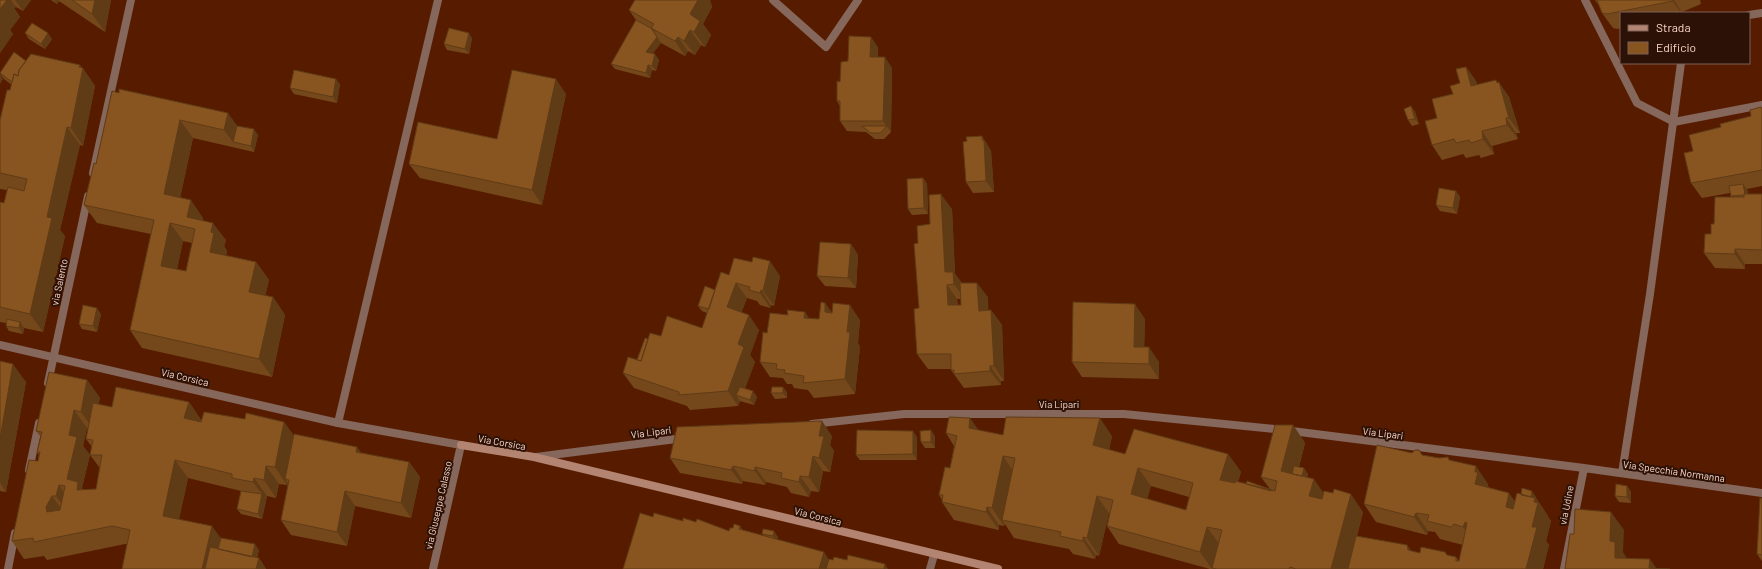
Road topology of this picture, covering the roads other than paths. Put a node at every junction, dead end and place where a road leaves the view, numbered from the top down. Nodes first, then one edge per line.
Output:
1 (131, 0) edge
2 (438, 0) edge
3 (773, 0) edge
4 (858, 0) edge
5 (1585, 0) edge
6 (1762, 13) edge
7 (1750, 15) edge
8 (1681, 64) edge
9 (1762, 105) edge
10 (1674, 122) junction
11 (0, 345) edge
12 (54, 356) junction
13 (46, 394) edge
14 (40, 417) edge
15 (338, 423) junction
16 (805, 424) edge
17 (690, 438) edge
18 (461, 444) junction
19 (534, 457) junction
20 (1584, 468) junction
21 (1622, 474) junction
22 (27, 478) edge
23 (1762, 493) edge
24 (18, 523) edge
25 (934, 555) junction
26 (8, 569) edge
27 (434, 569) edge
28 (930, 569) edge
29 (998, 569) edge
30 (1564, 569) edge

1 - 12 street, via Salento
2 - 15 street
3 - 4 street
5 - 10 street
6 - 7 street
8 - 10 street
9 - 10 street
10 - 21 street
11 - 12 street, Via Corsica
12 - 13 street, via Salento
12 - 15 street, Via Corsica
14 - 22 street
15 - 18 street, Via Corsica
16 - 20 street, Via Lipari
17 - 19 street, Via Lipari
18 - 19 main road, Via Corsica
18 - 27 street, via Giuseppe Calasso
19 - 25 main road, Via Corsica
20 - 21 street, Via Specchia Normanna
20 - 30 street, via Udine
21 - 23 street, Via Specchia Normanna
24 - 26 street
25 - 28 street
25 - 29 main road, Via Corsica

